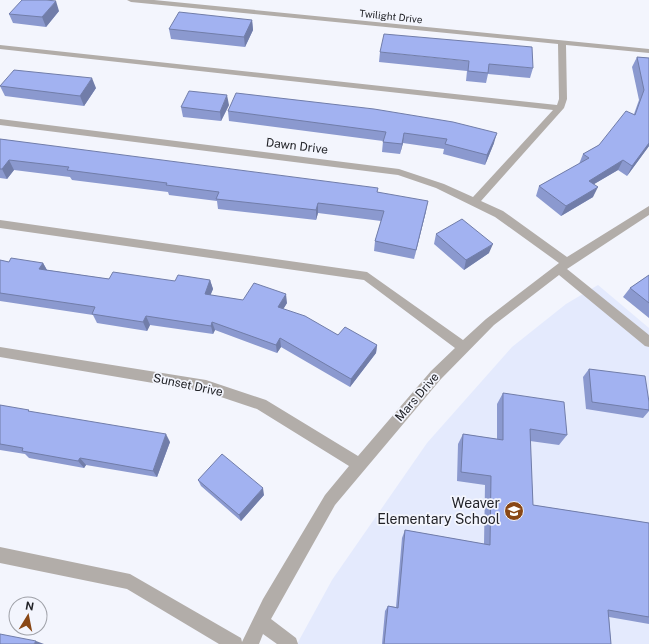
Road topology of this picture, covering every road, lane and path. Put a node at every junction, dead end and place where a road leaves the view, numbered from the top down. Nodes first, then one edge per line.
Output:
1 (131, 0) edge
2 (562, 43) junction
3 (0, 47) edge
4 (649, 51) edge
5 (560, 108) junction
6 (0, 122) edge
7 (475, 202) junction
8 (649, 210) edge
9 (0, 224) edge
10 (563, 266) junction
11 (649, 342) edge
12 (464, 348) junction
13 (0, 352) edge
14 (358, 464) junction
15 (0, 555) edge
16 (261, 622) junction
17 (235, 644) edge
18 (250, 644) edge
19 (290, 644) edge

1 - 2 street, Twilight Drive
2 - 4 street, Twilight Drive
2 - 5 street
3 - 5 street
5 - 7 street
6 - 7 street, Dawn Drive
7 - 10 street, Dawn Drive
8 - 10 street, Mars Drive
9 - 12 street
10 - 11 street, Dawn Drive
10 - 12 street, Mars Drive
12 - 14 street, Mars Drive
13 - 14 street, Sunset Drive
14 - 16 street, Mars Drive
15 - 17 street
16 - 18 street, Mars Drive
16 - 19 street

